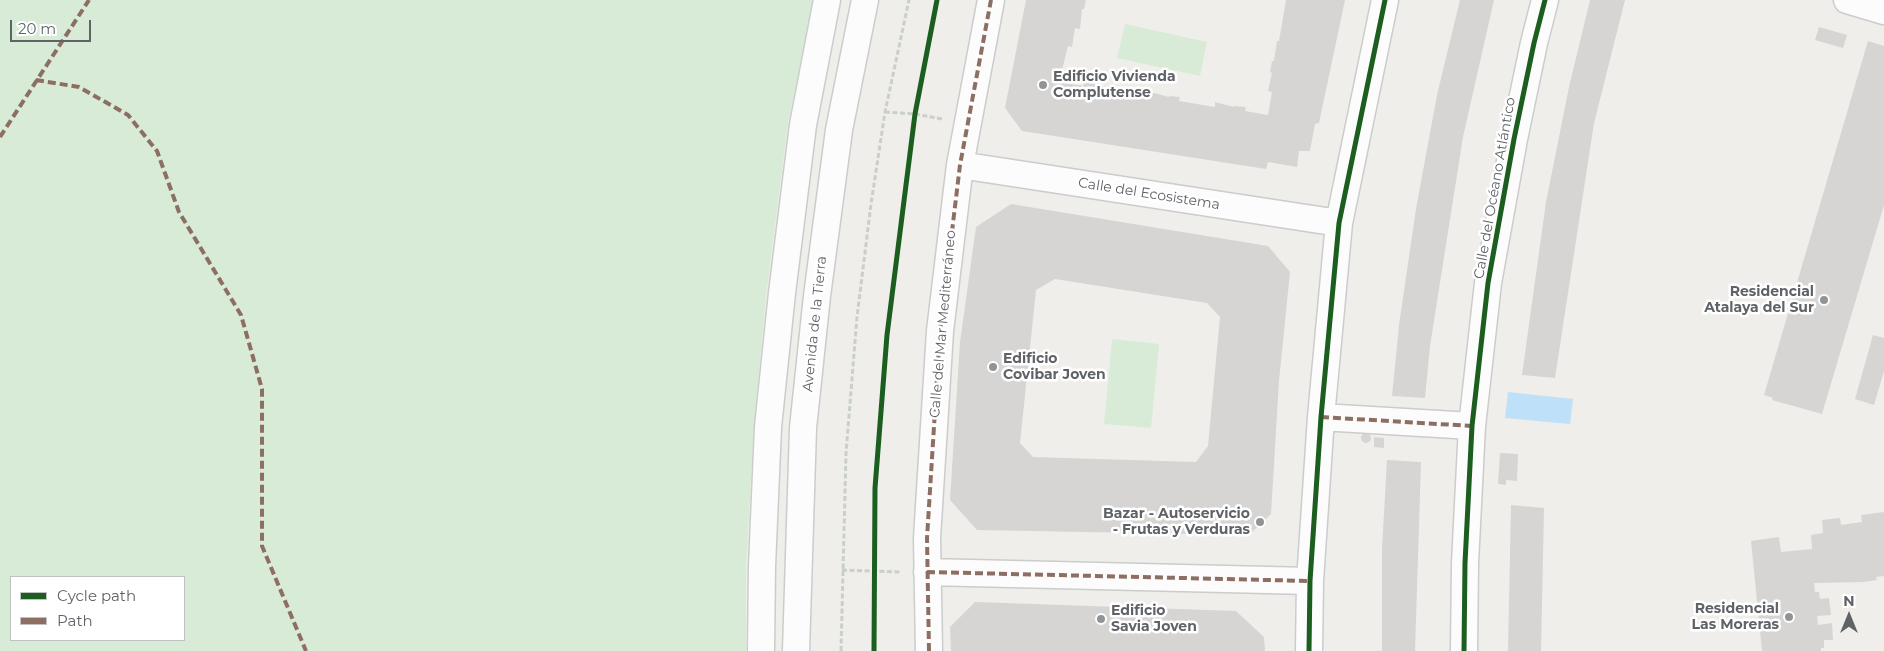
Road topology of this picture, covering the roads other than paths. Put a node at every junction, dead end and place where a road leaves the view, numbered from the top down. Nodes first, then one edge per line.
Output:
1 (827, 0) edge
2 (865, 0) edge
3 (991, 0) edge
4 (1385, 0) edge
5 (1545, 0) edge
6 (1847, 0) edge
7 (1884, 11) edge
8 (960, 165) junction
9 (1339, 224) junction
10 (1321, 417) junction
11 (1472, 426) junction
12 (927, 572) junction
13 (1310, 581) junction
14 (761, 651) edge
15 (796, 651) edge
16 (929, 651) edge
17 (1309, 651) edge
18 (1464, 651) edge

1 - 14 street
2 - 15 street, Avenida de la Tierra
3 - 8 street, Calle del Mar Mediterráneo
4 - 9 street
5 - 11 street, Calle del Océano Atlántico
6 - 7 street
8 - 9 street, Calle del Ecosistema
8 - 12 street, Calle del Mar Mediterráneo
9 - 10 street
10 - 11 street
10 - 13 street
11 - 18 street, Calle del Océano Atlántico
12 - 13 street
12 - 16 street, Calle del Mar Mediterráneo
13 - 17 street

